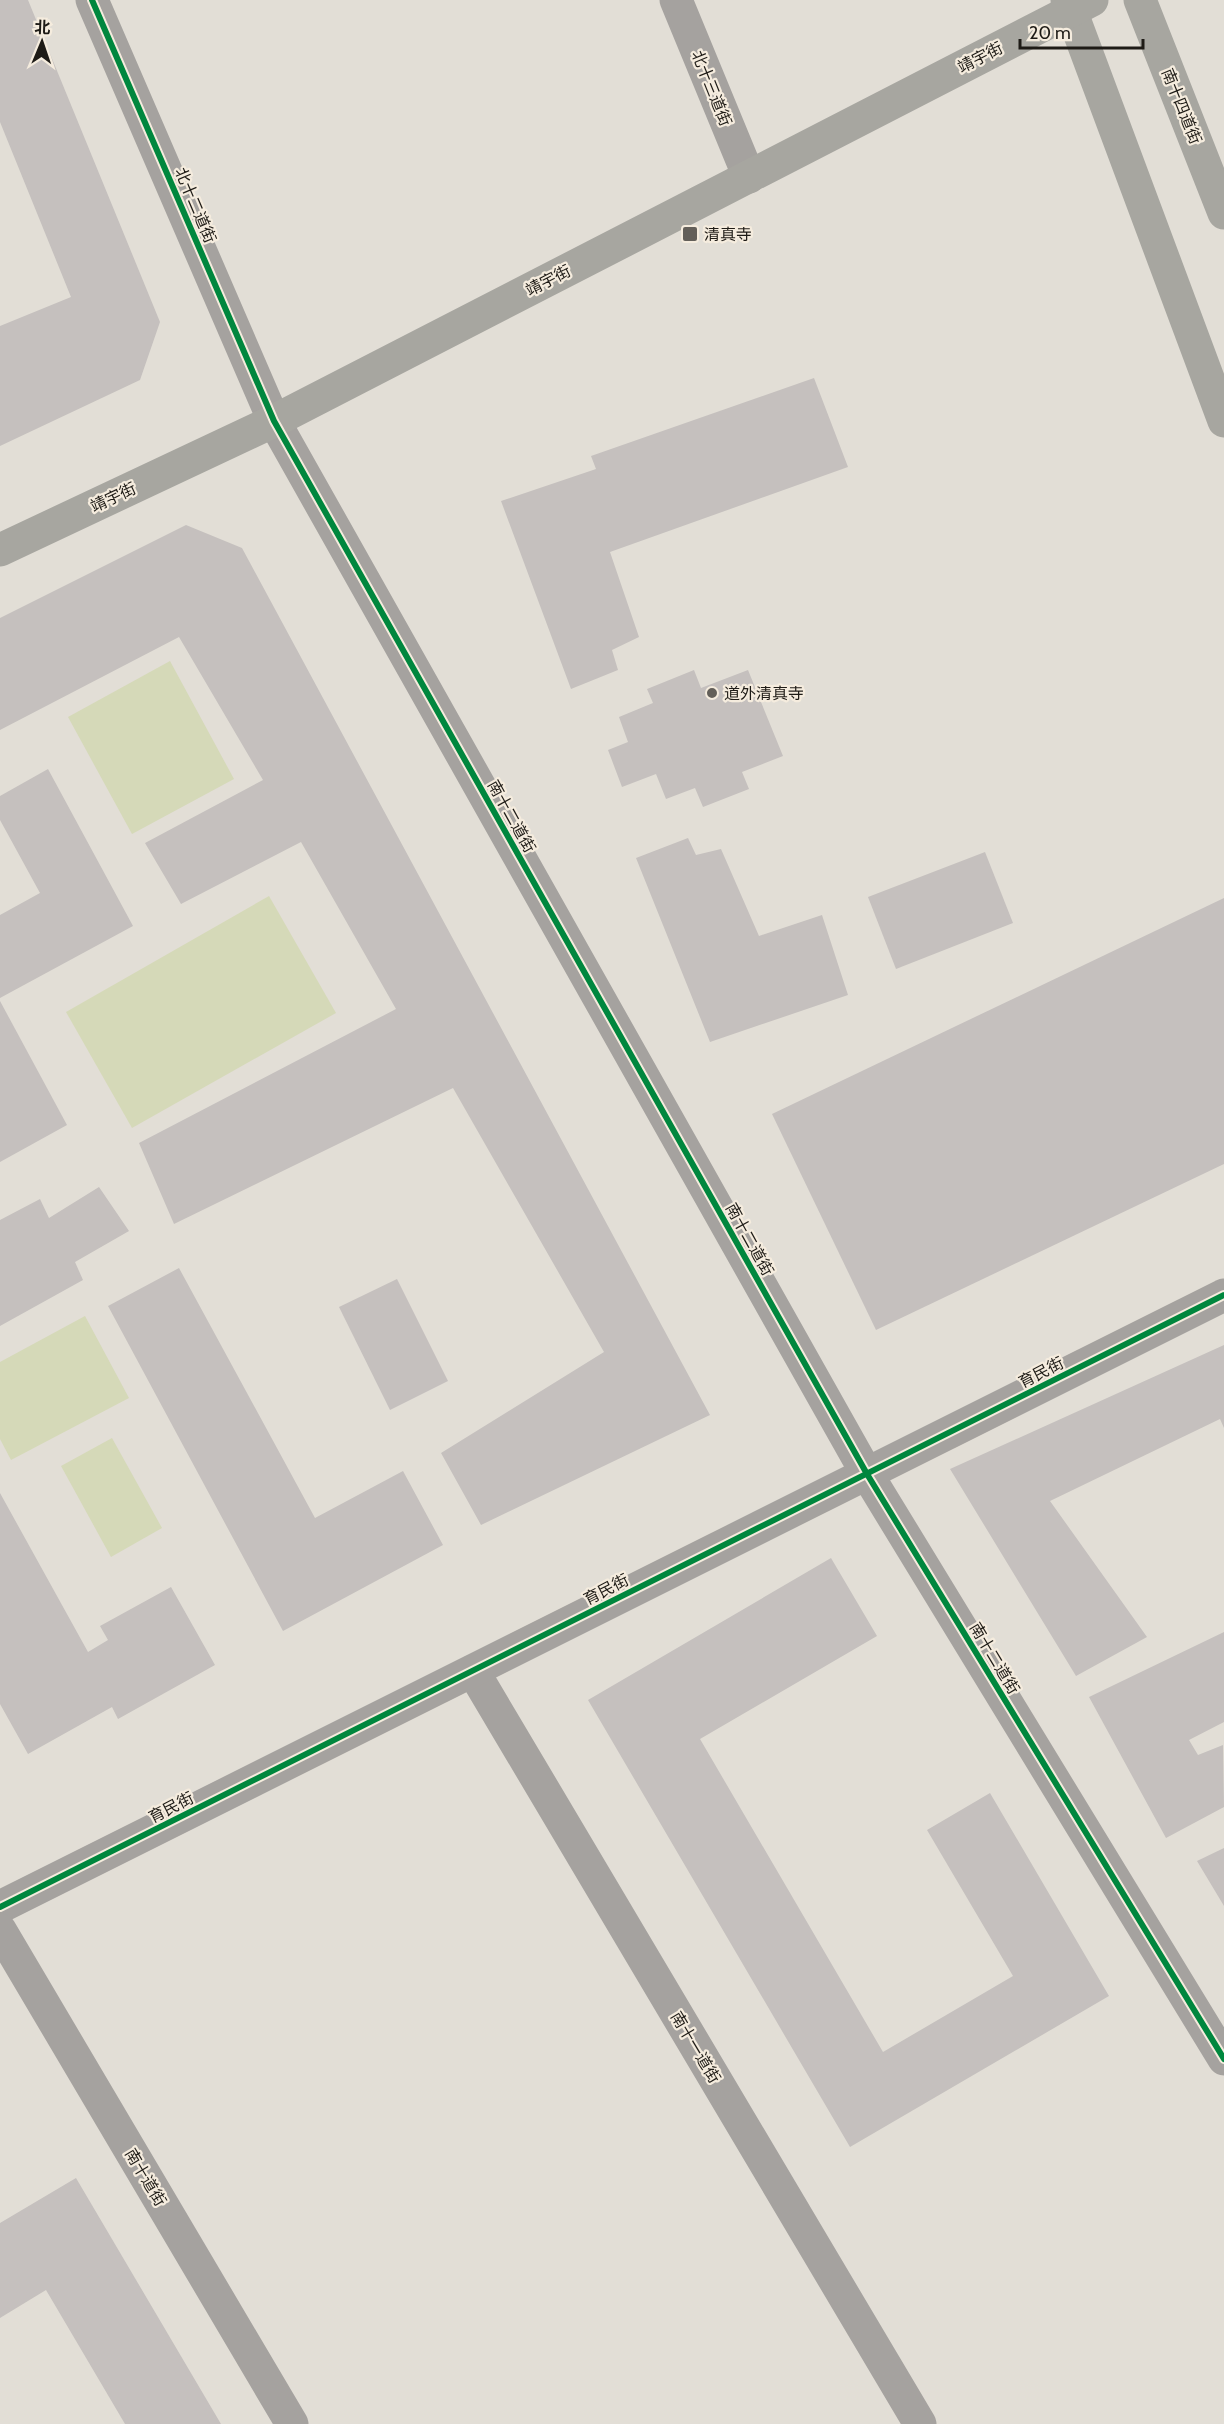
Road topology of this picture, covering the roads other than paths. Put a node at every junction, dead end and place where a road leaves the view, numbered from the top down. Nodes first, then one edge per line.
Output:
1 (92, 0) edge
2 (676, 0) edge
3 (1140, 0) edge
4 (1077, 4) edge
5 (749, 177) junction
6 (1224, 213) edge
7 (274, 421) junction
8 (1224, 421) edge
9 (0, 550) edge
10 (1224, 1295) edge
11 (867, 1474) junction
12 (473, 1671) junction
13 (0, 1907) edge
14 (0, 1930) edge
15 (1224, 2059) edge
16 (292, 2424) edge
17 (920, 2424) edge

1 - 7 street, 北十二道街
2 - 5 street, 北十三道街
3 - 6 main road, 南十四道街
4 - 5 main road, 靖宇街
4 - 8 main road
5 - 7 main road, 靖宇街
7 - 9 main road, 靖宇街
7 - 11 street, 南十二道街
10 - 11 street, 育民街
11 - 12 street, 育民街
11 - 15 street, 南十二道街
12 - 13 street, 育民街
12 - 17 street, 南十一道街
14 - 16 street, 南十道街

